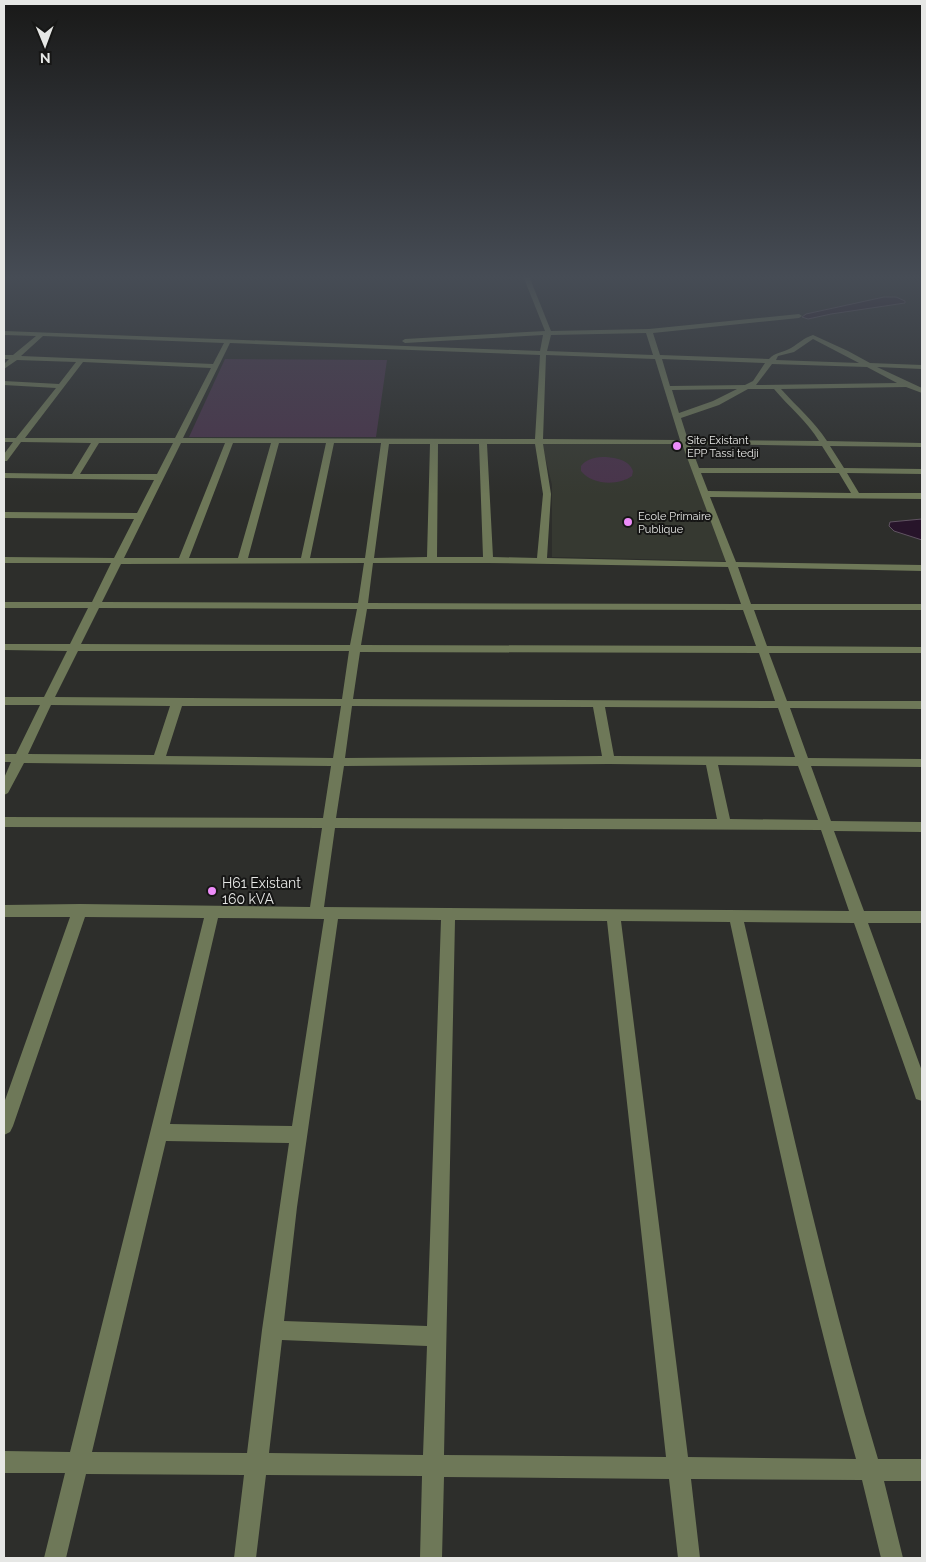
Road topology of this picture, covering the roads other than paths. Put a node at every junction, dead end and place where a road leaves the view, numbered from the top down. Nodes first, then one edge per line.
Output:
1 (25, 349) edge
2 (224, 349) edge
3 (422, 349) edge
4 (544, 349) edge
5 (654, 349) edge
6 (795, 349) edge
7 (836, 349) edge
8 (543, 353) junction
9 (4, 357) edge
10 (15, 358) junction
11 (657, 358) junction
12 (81, 360) junction
13 (770, 362) junction
14 (216, 366) junction
15 (869, 366) junction
16 (4, 367) edge
17 (922, 368) edge
18 (910, 382) junction
19 (4, 383) edge
20 (922, 385) edge
21 (62, 386) junction
22 (745, 387) junction
23 (776, 387) junction
24 (666, 388) junction
25 (922, 391) edge
26 (676, 417) junction
27 (4, 440) edge
28 (20, 440) junction
29 (96, 440) junction
30 (177, 440) junction
31 (230, 440) junction
32 (276, 441) junction
33 (330, 441) junction
34 (385, 441) junction
35 (434, 442) junction
36 (483, 442) junction
37 (539, 442) junction
38 (685, 442) junction
39 (827, 444) junction
40 (922, 445) edge
41 (4, 459) edge
42 (696, 470) junction
43 (843, 470) junction
44 (922, 471) edge
45 (4, 476) edge
46 (74, 476) junction
47 (159, 477) junction
48 (706, 494) junction
49 (857, 496) junction
50 (922, 496) edge
51 (4, 515) edge
52 (139, 516) junction
53 (4, 560) edge
54 (369, 560) junction
55 (432, 560) junction
56 (488, 560) junction
57 (117, 561) junction
58 (242, 561) junction
59 (305, 561) junction
60 (542, 561) junction
61 (183, 562) junction
62 (732, 564) junction
63 (922, 568) edge
64 (4, 605) edge
65 (95, 605) junction
66 (363, 605) junction
67 (747, 606) junction
68 (922, 607) edge
69 (4, 647) edge
70 (74, 647) junction
71 (355, 649) junction
72 (763, 650) junction
73 (922, 650) edge
74 (4, 701) edge
75 (48, 701) junction
76 (177, 702) junction
77 (348, 702) junction
78 (598, 703) junction
79 (782, 704) junction
80 (922, 705) edge
81 (4, 758) edge
82 (20, 758) junction
83 (159, 760) junction
84 (609, 760) junction
85 (340, 762) junction
86 (712, 762) junction
87 (803, 762) junction
88 (922, 763) edge
89 (4, 790) edge
90 (4, 822) edge
91 (330, 823) junction
92 (725, 824) junction
93 (827, 827) junction
94 (922, 827) edge
95 (80, 910) junction
96 (4, 911) edge
97 (213, 912) junction
98 (324, 912) junction
99 (448, 913) junction
100 (613, 915) junction
101 (736, 916) junction
102 (859, 917) junction
103 (922, 917) edge
104 (922, 1093) edge
105 (4, 1126) edge
106 (159, 1132) junction
107 (299, 1135) junction
108 (272, 1330) junction
109 (437, 1336) junction
110 (4, 1462) edge
111 (78, 1463) junction
112 (257, 1464) junction
113 (433, 1466) junction
114 (678, 1468) junction
115 (870, 1469) junction
116 (922, 1470) edge
117 (55, 1558) edge
118 (245, 1558) edge
119 (431, 1558) edge
120 (689, 1558) edge
121 (892, 1558) edge

1 - 10 street
2 - 14 street
3 - 8 street
4 - 8 street
5 - 11 street
6 - 13 street
7 - 15 street
8 - 11 street
8 - 37 street
9 - 10 street
10 - 12 street
10 - 16 street
11 - 13 street
11 - 24 street
12 - 14 street
12 - 21 street
13 - 15 street
13 - 22 street
14 - 30 street
15 - 17 street
15 - 18 street
18 - 20 street
18 - 23 street
18 - 25 street
19 - 21 street
21 - 28 street
22 - 23 street
22 - 24 street
22 - 26 street
23 - 39 street
24 - 26 street
26 - 38 street
27 - 28 street
28 - 29 street
28 - 41 street
29 - 30 street
29 - 46 street
30 - 31 street
30 - 47 street
31 - 32 street
31 - 61 street
32 - 33 street
32 - 58 street
33 - 34 street
33 - 59 street
34 - 35 street
34 - 54 street
35 - 36 street
35 - 55 street
36 - 37 street
36 - 56 street
37 - 38 street
37 - 60 street
38 - 39 street
38 - 42 street
39 - 40 street
39 - 43 street
42 - 43 street
42 - 48 street
43 - 44 street
43 - 49 street
45 - 46 street
46 - 47 street
47 - 52 street
48 - 49 street
48 - 62 street
49 - 50 street
51 - 52 street
52 - 57 street
53 - 57 street
54 - 55 street
54 - 59 street
54 - 66 street
55 - 56 street
56 - 60 street
57 - 61 street
57 - 65 street
58 - 59 street
58 - 61 street
60 - 62 street
62 - 63 street
62 - 67 street
64 - 65 street
65 - 66 street
65 - 70 street
66 - 67 street
66 - 71 street
67 - 68 street
67 - 72 street
69 - 70 street
70 - 71 street
70 - 75 street
71 - 72 street
71 - 77 street
72 - 73 street
72 - 79 street
74 - 75 street
75 - 76 street
75 - 82 street
76 - 77 street
76 - 83 street
77 - 78 street
77 - 85 street
78 - 79 street
78 - 84 street
79 - 80 street
79 - 87 street
81 - 82 street
82 - 83 street
82 - 89 street
83 - 85 street
84 - 85 street
84 - 86 street
85 - 91 street
86 - 87 street
86 - 92 street
87 - 88 street
87 - 93 street
90 - 91 street
91 - 92 street
91 - 98 street
92 - 93 street
93 - 94 street
93 - 102 street
95 - 96 street
95 - 97 street
95 - 105 street
97 - 98 street
97 - 106 street
98 - 99 street
98 - 107 street
99 - 100 street
99 - 109 street
100 - 101 street
100 - 114 street
101 - 102 street
101 - 115 street
102 - 103 street
102 - 104 street
106 - 107 street
106 - 111 street
107 - 108 street
108 - 109 street
108 - 112 street
109 - 113 street
110 - 111 street
111 - 112 street
111 - 117 street
112 - 113 street
112 - 118 street
113 - 114 street
113 - 119 street
114 - 115 street
114 - 120 street
115 - 116 street
115 - 121 street

